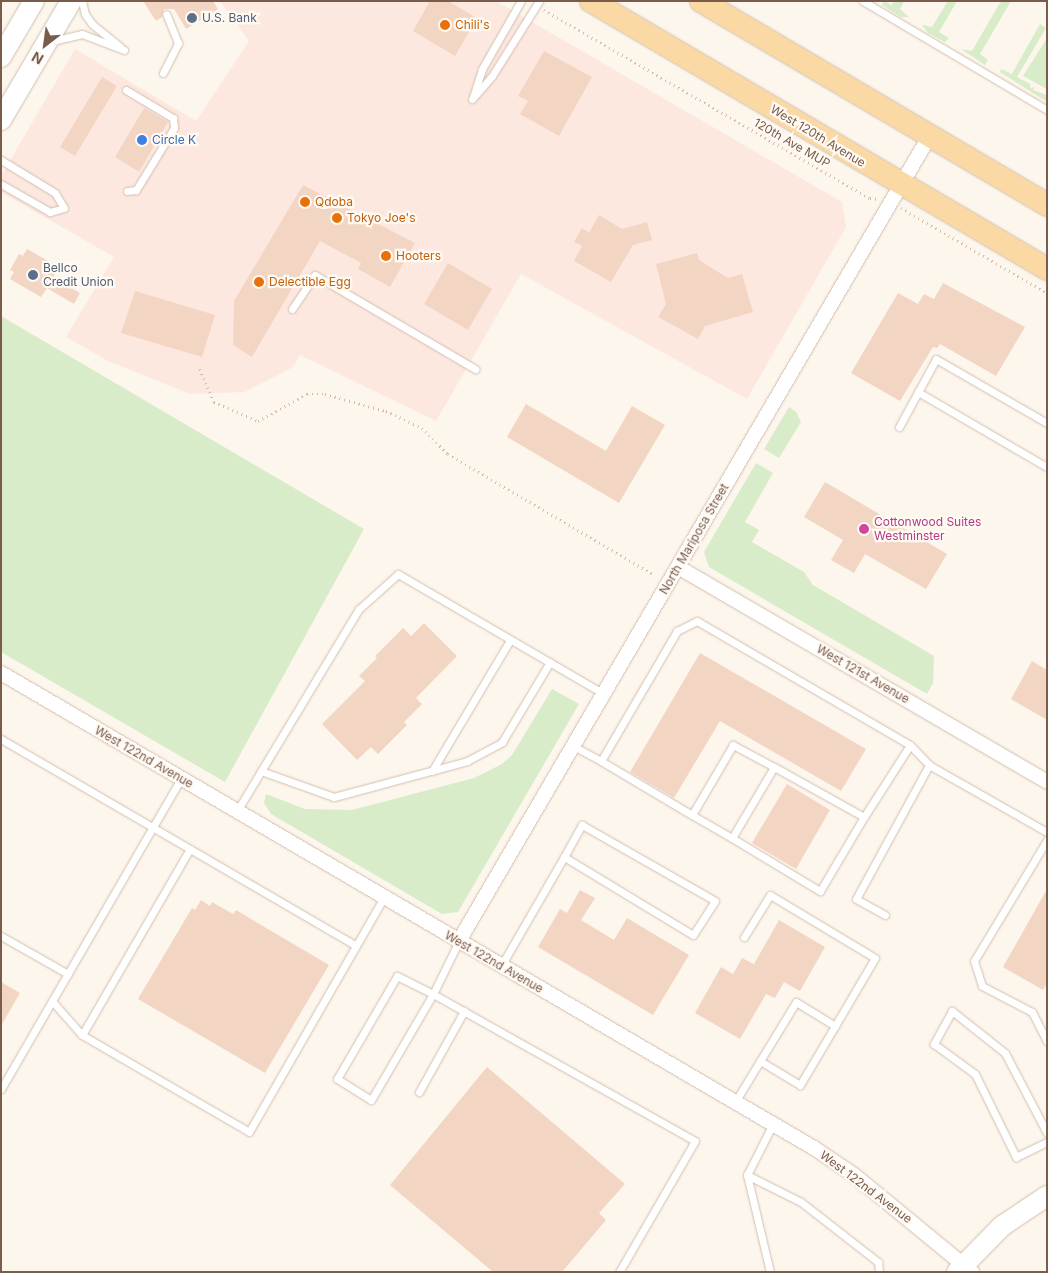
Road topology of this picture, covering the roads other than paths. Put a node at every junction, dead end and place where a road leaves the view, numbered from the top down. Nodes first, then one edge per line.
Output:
1 (34, 1) edge
2 (71, 1) edge
3 (82, 1) edge
4 (521, 1) edge
5 (591, 1) edge
6 (701, 1) edge
7 (863, 1) edge
8 (538, 3) edge
9 (166, 14) dead end
10 (47, 43) junction
11 (1, 57) edge
12 (163, 73) dead end
13 (126, 90) dead end
14 (1047, 110) edge
15 (1, 120) edge
16 (929, 137) junction
17 (1, 160) edge
18 (1, 184) edge
19 (127, 192) dead end
20 (896, 193) junction
21 (1047, 205) edge
22 (1047, 269) edge
23 (292, 309) dead end
24 (475, 369) dead end
25 (918, 392) junction
26 (1047, 423) edge
27 (899, 427) dead end
28 (1047, 467) edge
29 (678, 567) junction
30 (510, 640) junction
31 (550, 662) junction
32 (1, 673) edge
33 (604, 694) junction
34 (1, 739) edge
35 (910, 745) junction
36 (573, 746) junction
37 (601, 761) junction
38 (929, 765) junction
39 (774, 767) junction
40 (262, 771) junction
41 (432, 771) junction
42 (181, 778) junction
43 (1047, 782) edge
44 (237, 811) junction
45 (692, 815) junction
46 (864, 817) junction
47 (153, 827) junction
48 (1047, 832) edge
49 (732, 838) junction
50 (1047, 840) edge
51 (190, 849) junction
52 (564, 857) junction
53 (384, 897) junction
54 (885, 915) dead end
55 (1, 936) edge
56 (744, 937) dead end
57 (459, 941) junction
58 (356, 946) junction
59 (501, 966) junction
60 (68, 974) junction
61 (433, 994) junction
62 (52, 1002) junction
63 (464, 1011) junction
64 (835, 1026) junction
65 (82, 1035) junction
66 (1047, 1041) edge
67 (760, 1061) junction
68 (1, 1089) edge
69 (419, 1092) dead end
70 (735, 1102) junction
71 (774, 1124) junction
72 (1047, 1133) edge
73 (1047, 1142) edge
74 (747, 1175) junction
75 (1047, 1196) edge
76 (964, 1269) edge
77 (619, 1272) edge
78 (770, 1272) edge
79 (879, 1272) edge

1 - 11 main road
2 - 10 main road
3 - 10 lane
4 - 8 lane
5 - 20 main road, West 120th Avenue
6 - 16 main road
7 - 14 lane
9 - 12 lane
10 - 15 main road
13 - 19 lane
16 - 20 street, North Mariposa Street
16 - 21 main road
17 - 18 lane
20 - 22 main road, West 120th Avenue
20 - 29 street, North Mariposa Street
23 - 24 lane
25 - 26 lane
25 - 27 lane
25 - 28 lane
29 - 33 street, North Mariposa Street
29 - 43 street, West 121st Avenue
30 - 31 lane
30 - 40 lane
30 - 41 lane
31 - 33 lane
31 - 41 lane
32 - 42 street, West 122nd Avenue
33 - 36 street, North Mariposa Street
34 - 47 lane
35 - 37 lane
35 - 38 lane
35 - 46 lane
36 - 37 lane
36 - 57 street, North Mariposa Street
37 - 45 lane
38 - 48 lane
38 - 54 lane
39 - 45 lane
39 - 46 lane
39 - 49 lane
40 - 41 lane
40 - 44 lane
42 - 44 street, West 122nd Avenue
42 - 47 lane
44 - 53 street, West 122nd Avenue
45 - 49 lane
46 - 49 lane
47 - 51 lane
47 - 60 lane
50 - 66 lane
51 - 58 lane
51 - 65 lane
52 - 52 lane
52 - 59 lane
53 - 57 street, West 122nd Avenue
53 - 58 lane
55 - 60 lane
56 - 64 lane
57 - 59 street, West 122nd Avenue
57 - 61 lane
58 - 65 lane
59 - 70 street, West 122nd Avenue
60 - 62 lane
61 - 61 lane
61 - 63 lane
62 - 65 lane
62 - 68 lane
63 - 69 lane
63 - 77 lane
64 - 67 lane
64 - 67 lane
67 - 70 lane
70 - 71 street, West 122nd Avenue
71 - 74 lane
71 - 76 street, West 122nd Avenue
72 - 73 lane
74 - 78 lane
74 - 79 lane
75 - 76 main road

